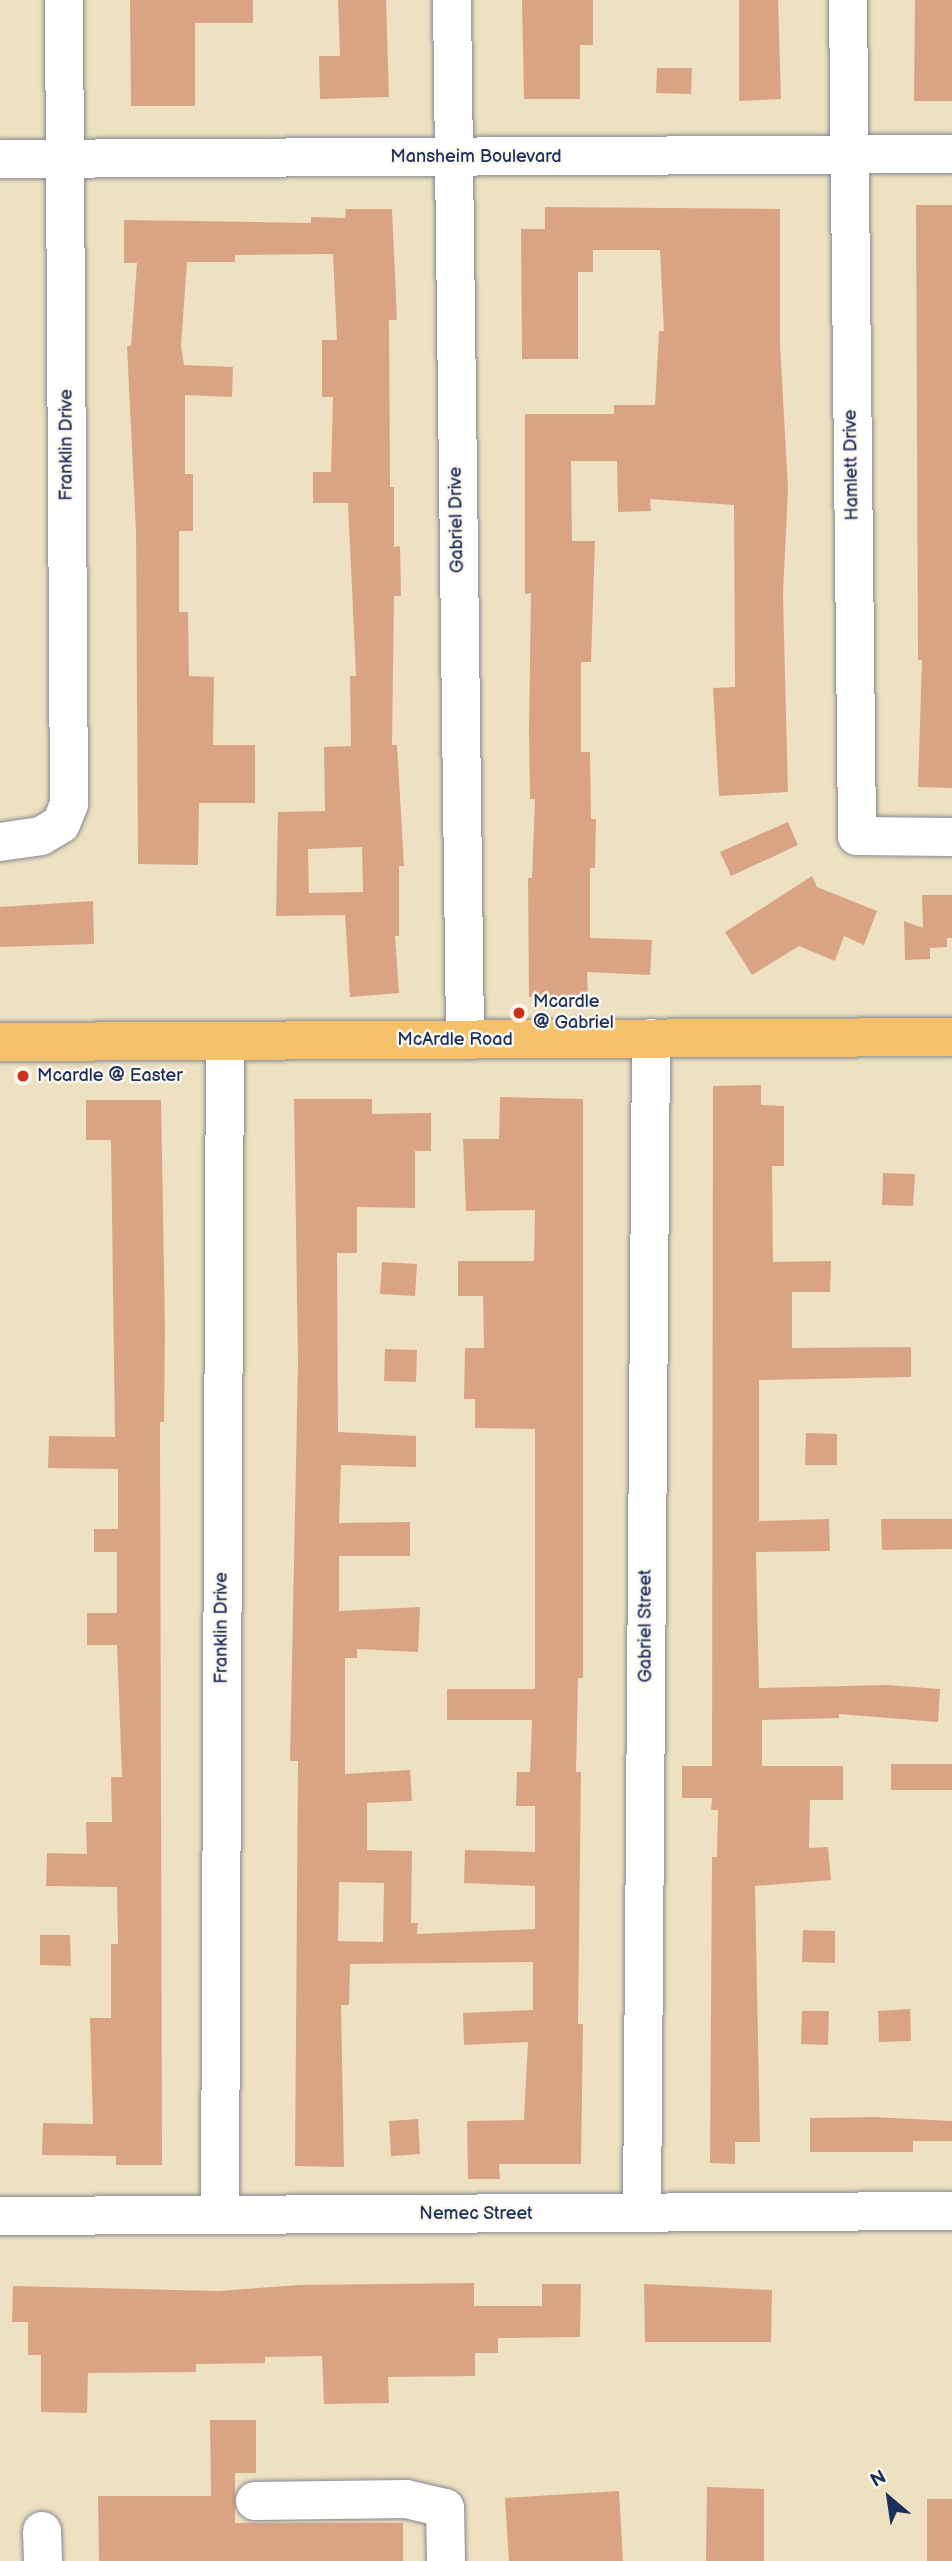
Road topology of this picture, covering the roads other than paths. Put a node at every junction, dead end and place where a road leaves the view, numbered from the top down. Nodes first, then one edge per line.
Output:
1 (65, 0) edge
2 (453, 0) edge
3 (848, 0) edge
4 (952, 153) edge
5 (848, 154) junction
6 (451, 157) junction
7 (0, 159) edge
8 (64, 159) junction
9 (952, 837) edge
10 (0, 842) edge
11 (952, 1037) edge
12 (651, 1038) junction
13 (465, 1040) junction
14 (225, 1041) junction
15 (0, 1042) edge
16 (952, 2211) edge
17 (642, 2213) junction
18 (220, 2215) junction
19 (0, 2216) edge
20 (255, 2501) dead end
21 (446, 2561) edge

1 - 8 street, Franklin Drive
2 - 6 street, Gabriel Drive
3 - 5 street, Hamlett Drive
4 - 5 street, Mansheim Boulevard
5 - 6 street, Mansheim Boulevard
5 - 9 street, Hamlett Drive
6 - 8 street, Mansheim Boulevard
6 - 13 street, Gabriel Drive
7 - 8 street, Mansheim Boulevard
8 - 10 street, Franklin Drive
11 - 12 main road, McArdle Road
12 - 13 main road, McArdle Road
12 - 17 street, Gabriel Street
13 - 14 main road, McArdle Road
14 - 15 main road, McArdle Road
14 - 18 street, Franklin Drive
16 - 17 street, Nemec Street
17 - 18 street, Nemec Street
18 - 19 street, Nemec Street
20 - 21 street

